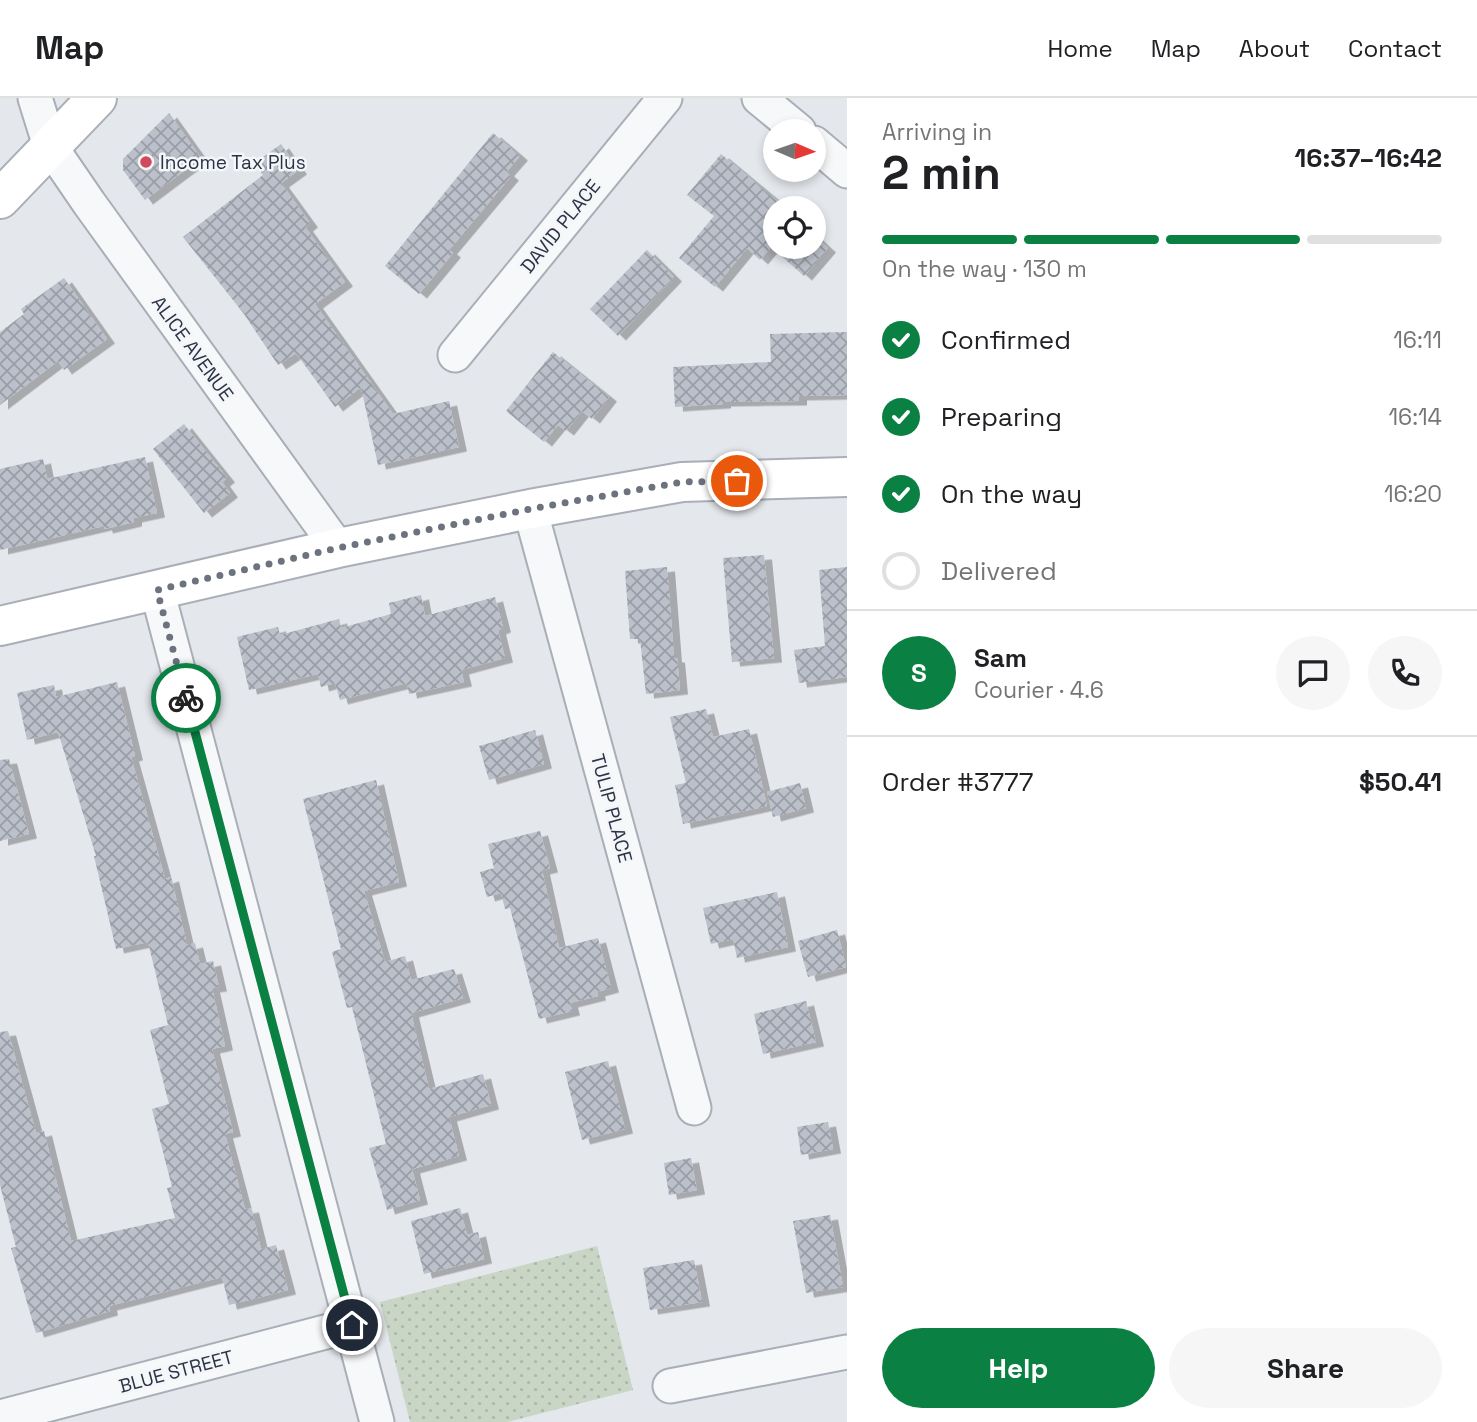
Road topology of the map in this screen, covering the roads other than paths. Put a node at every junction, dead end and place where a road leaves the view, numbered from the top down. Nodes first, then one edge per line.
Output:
1 (35, 98) edge
2 (97, 98) edge
3 (665, 98) edge
4 (759, 98) edge
5 (784, 119) edge
6 (50, 146) junction
7 (826, 153) edge
8 (847, 171) edge
9 (0, 199) edge
10 (455, 355) dead end
11 (847, 477) edge
12 (530, 509) junction
13 (338, 548) junction
14 (157, 590) junction
15 (0, 626) edge
16 (694, 1108) dead end
17 (352, 1325) junction
18 (847, 1352) edge
19 (670, 1386) dead end
20 (0, 1418) edge
21 (377, 1422) edge

1 - 6 street, ALICE AVENUE
2 - 6 main road
3 - 10 street, DAVID PLACE
4 - 5 street
6 - 9 main road
6 - 13 street, ALICE AVENUE
7 - 8 street
11 - 12 main road
12 - 13 main road
12 - 16 street, TULIP PLACE
13 - 14 main road
14 - 15 main road
14 - 17 street
17 - 20 street, BLUE STREET
17 - 21 street
18 - 19 street

